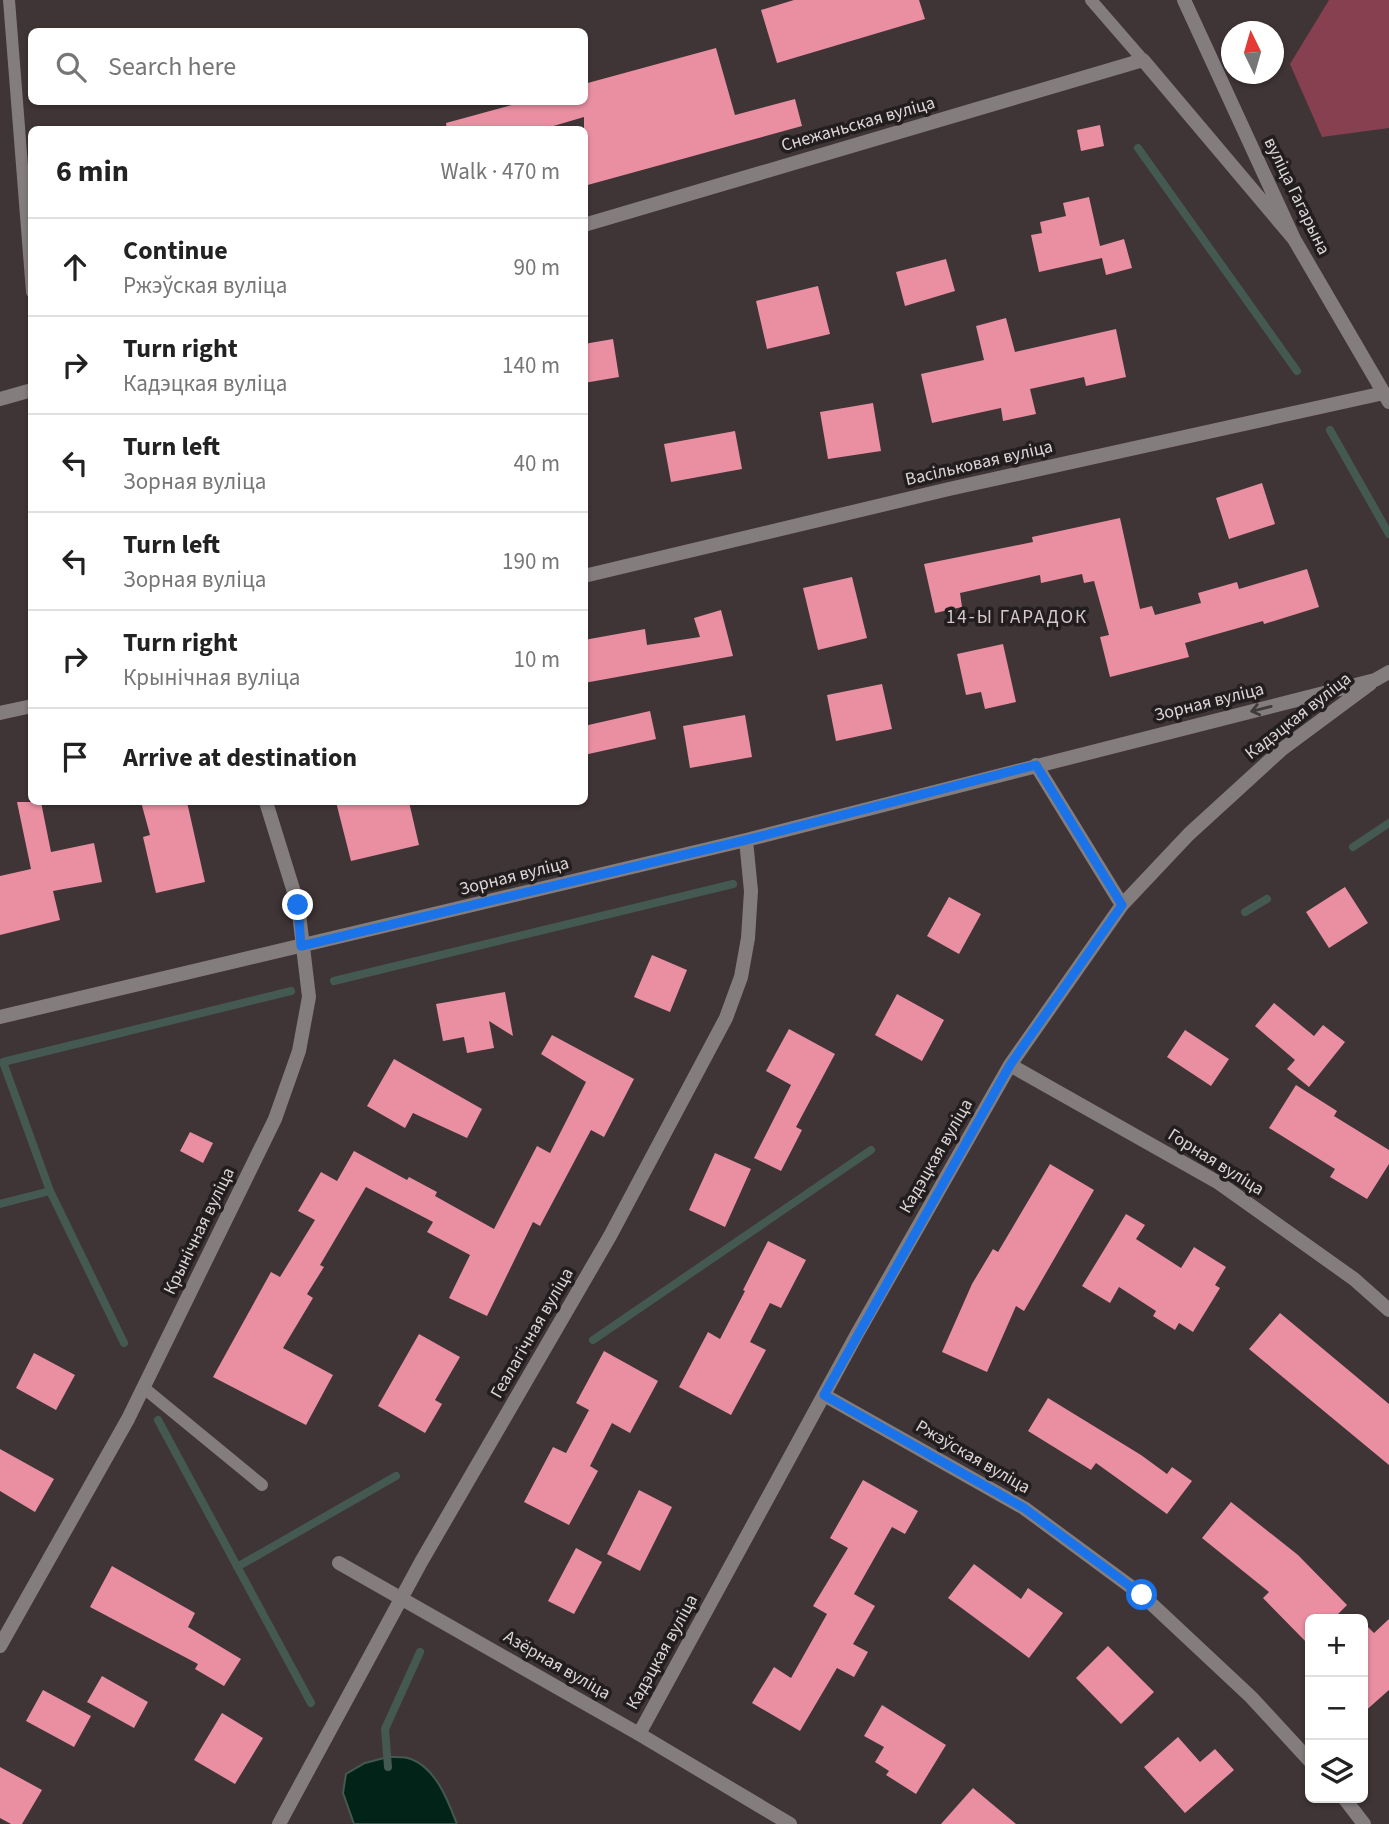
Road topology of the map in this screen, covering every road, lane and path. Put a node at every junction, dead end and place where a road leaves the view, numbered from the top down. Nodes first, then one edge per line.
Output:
1 (9, 0) edge
2 (1091, 0) edge
3 (1184, 0) edge
4 (1143, 60) junction
5 (588, 224) edge
6 (1294, 239) junction
7 (28, 241) edge
8 (28, 391) edge
9 (1386, 398) edge
10 (0, 399) edge
11 (588, 575) edge
12 (1389, 672) edge
13 (1375, 680) junction
14 (28, 707) edge
15 (0, 713) edge
16 (1036, 765) junction
17 (267, 805) edge
18 (746, 840) junction
19 (1122, 905) junction
20 (301, 946) junction
21 (0, 1017) edge
22 (1010, 1065) junction
23 (1389, 1310) edge
24 (144, 1388) junction
25 (824, 1395) junction
26 (262, 1485) dead end
27 (339, 1563) dead end
28 (403, 1598) junction
29 (0, 1646) edge
30 (639, 1734) junction
31 (1305, 1756) edge
32 (1348, 1803) edge
33 (279, 1824) edge
34 (790, 1824) edge
35 (1364, 1824) edge

1 - 7 lane
2 - 4 lane
3 - 6 street, вуліца Гагарына
4 - 5 street, Снежаньская вуліца
4 - 6 street
6 - 9 street, вуліца Гагарына
8 - 10 street
9 - 11 street, Васільковая вуліца
12 - 13 street, Зорная вуліца
13 -> 16 street, Зорная вуліца
13 - 19 street, Кадэцкая вуліца
14 - 15 street
16 - 18 street, Зорная вуліца
16 - 19 street
17 - 20 street, Крынічная вуліца
18 - 20 street, Зорная вуліца
18 - 28 street, Геалагічная вуліца
19 - 22 street, Кадэцкая вуліца
20 - 21 street, Зорная вуліца
20 - 24 street, Крынічная вуліца
22 - 23 street, Горная вуліца
22 - 25 street, Кадэцкая вуліца
24 - 26 lane
24 - 29 street, Крынічная вуліца
25 - 30 street, Кадэцкая вуліца
25 - 31 street, Ржэўская вуліца
27 - 28 street, Азёрная вуліца
28 - 30 street, Азёрная вуліца
28 - 33 street, Геалагічная вуліца
30 - 34 street, Азёрная вуліца
32 - 35 street

